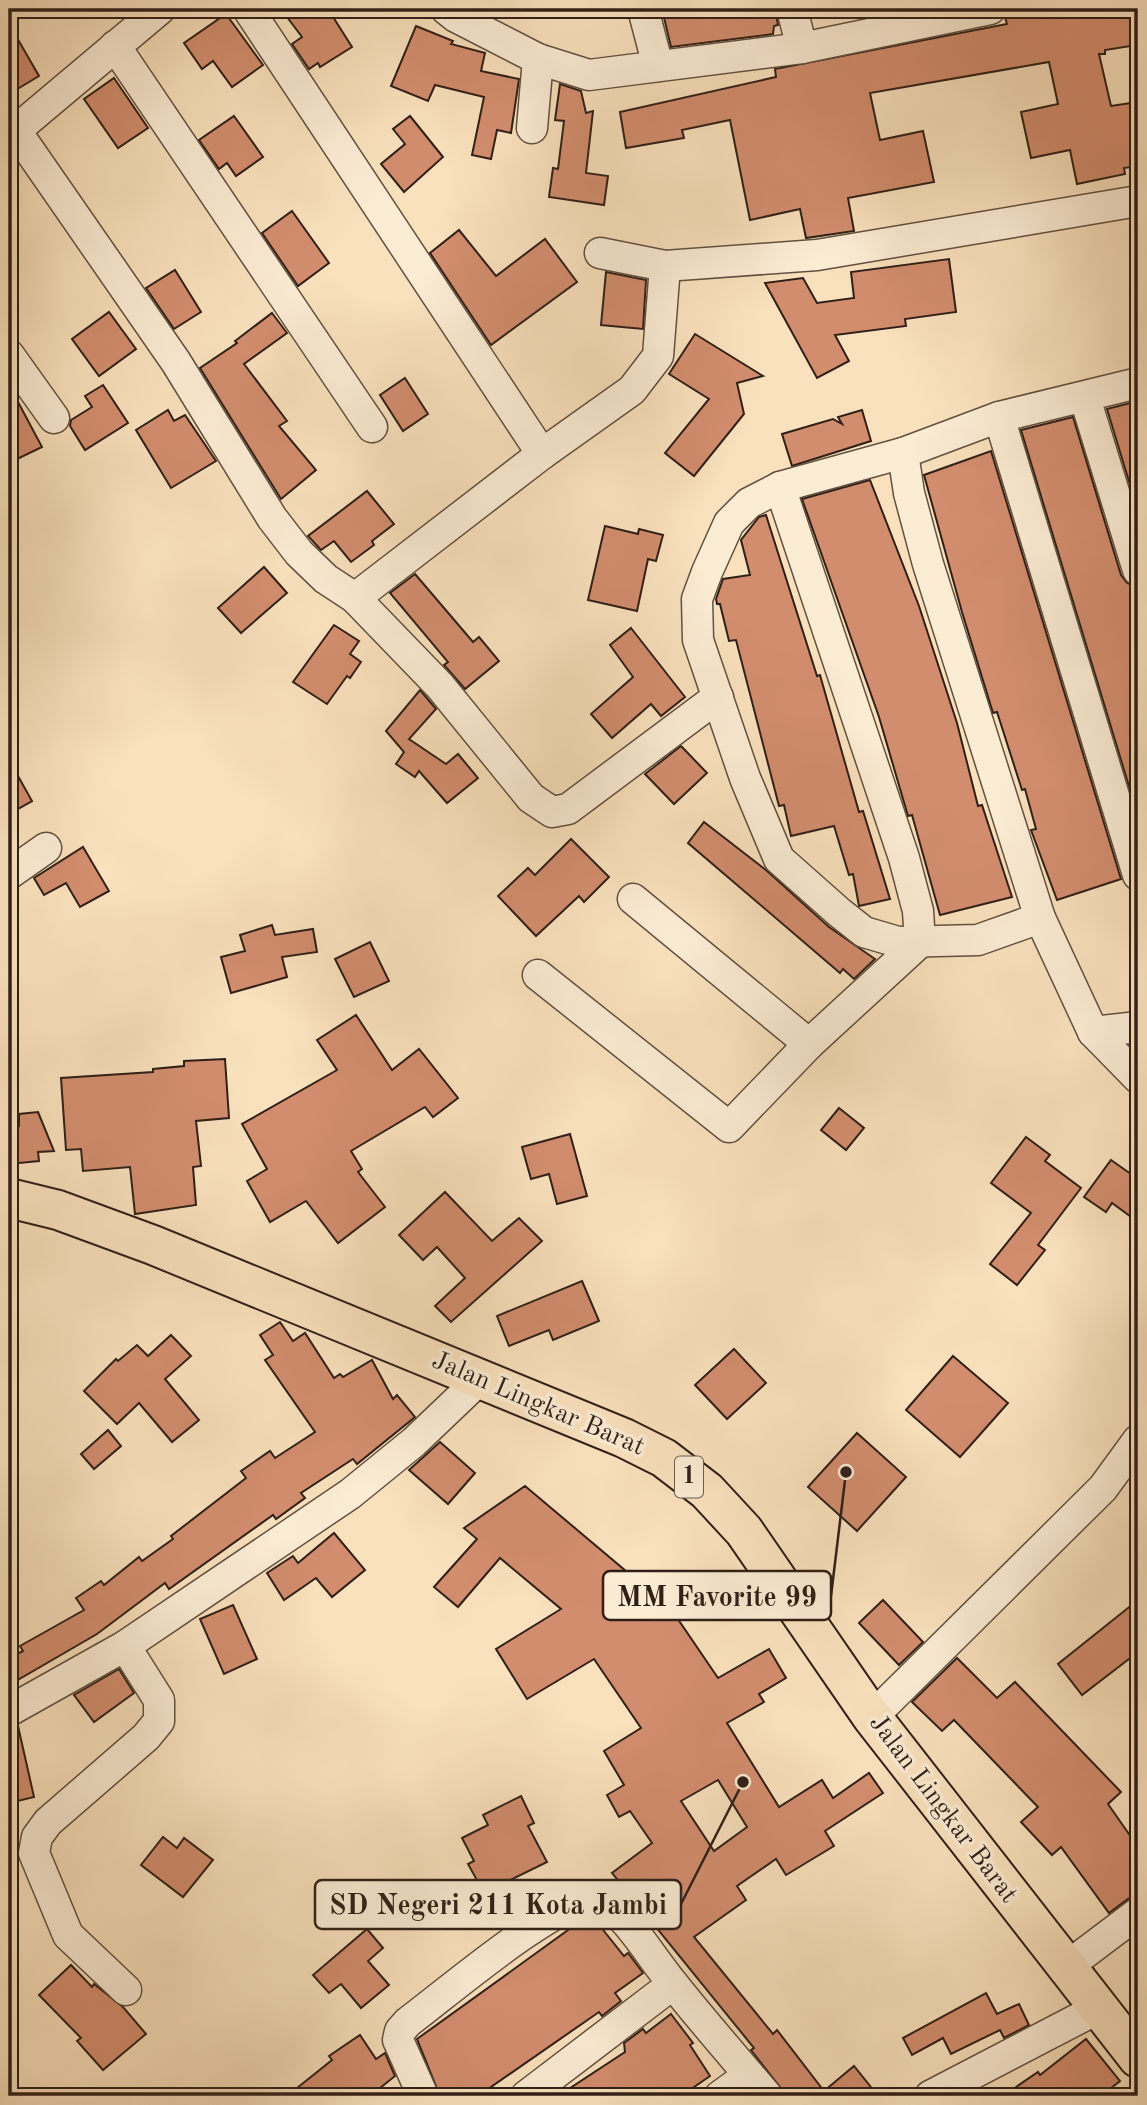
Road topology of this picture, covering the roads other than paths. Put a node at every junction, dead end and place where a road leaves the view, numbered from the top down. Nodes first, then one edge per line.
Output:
1 (160, 9) edge
2 (248, 9) edge
3 (446, 9) edge
4 (643, 9) edge
5 (792, 9) edge
6 (990, 9) edge
7 (929, 15) edge
8 (115, 46) junction
9 (802, 48) junction
10 (538, 59) junction
11 (658, 66) junction
12 (532, 128) dead end
13 (11, 129) edge
14 (1138, 201) edge
15 (600, 253) dead end
16 (666, 266) junction
17 (9, 355) edge
18 (1138, 383) edge
19 (1085, 398) junction
20 (999, 416) junction
21 (54, 418) dead end
22 (372, 427) dead end
23 (903, 453) junction
24 (542, 454) junction
25 (780, 487) junction
26 (1138, 570) edge
27 (355, 598) junction
28 (718, 697) junction
29 (47, 848) dead end
30 (9, 874) edge
31 (1138, 875) edge
32 (633, 899) dead end
33 (1040, 918) junction
34 (920, 942) junction
35 (538, 975) dead end
36 (1138, 1027) edge
37 (1093, 1032) junction
38 (809, 1044) junction
39 (1138, 1078) edge
40 (9, 1198) edge
41 (479, 1380) junction
42 (1138, 1440) edge
43 (125, 1646) junction
44 (9, 1711) edge
45 (872, 1717) junction
46 (1138, 1913) edge
47 (1065, 1968) junction
48 (673, 1984) junction
49 (126, 1990) dead end
50 (1097, 2009) junction
51 (1138, 2058) edge
52 (758, 2086) edge
53 (423, 2096) edge
54 (526, 2096) edge
55 (720, 2096) edge
56 (930, 2096) edge

1 - 8 street
2 - 24 street
3 - 10 street
4 - 11 street
5 - 9 street
6 - 7 street
7 - 9 street
8 - 13 street
8 - 22 street
9 - 11 street
10 - 11 street
10 - 12 street
13 - 27 street
14 - 16 street
15 - 16 street
16 - 24 street
17 - 21 street
18 - 19 street
19 - 20 street
19 - 26 street
20 - 23 street
20 - 31 street
23 - 25 street
23 - 33 street
24 - 27 street
25 - 28 street
25 - 34 street
27 - 28 street
28 - 34 street
29 - 30 street
32 - 38 street
33 - 34 street
33 - 37 street
34 - 38 street
35 - 38 street
36 - 37 street
37 - 39 street
40 - 41 highway, Jalan Lingkar Barat / 1
41 - 43 street
41 - 45 highway, Jalan Lingkar Barat / 1
42 - 45 street
43 - 44 street
43 - 49 street
45 - 47 highway, Jalan Lingkar Barat / 1
46 - 47 street
47 - 50 highway, Jalan Lingkar Barat / 1
48 - 52 street
48 - 53 street
48 - 54 street
50 - 51 highway, Jalan Lingkar Barat / 1
50 - 56 street
52 - 55 street

